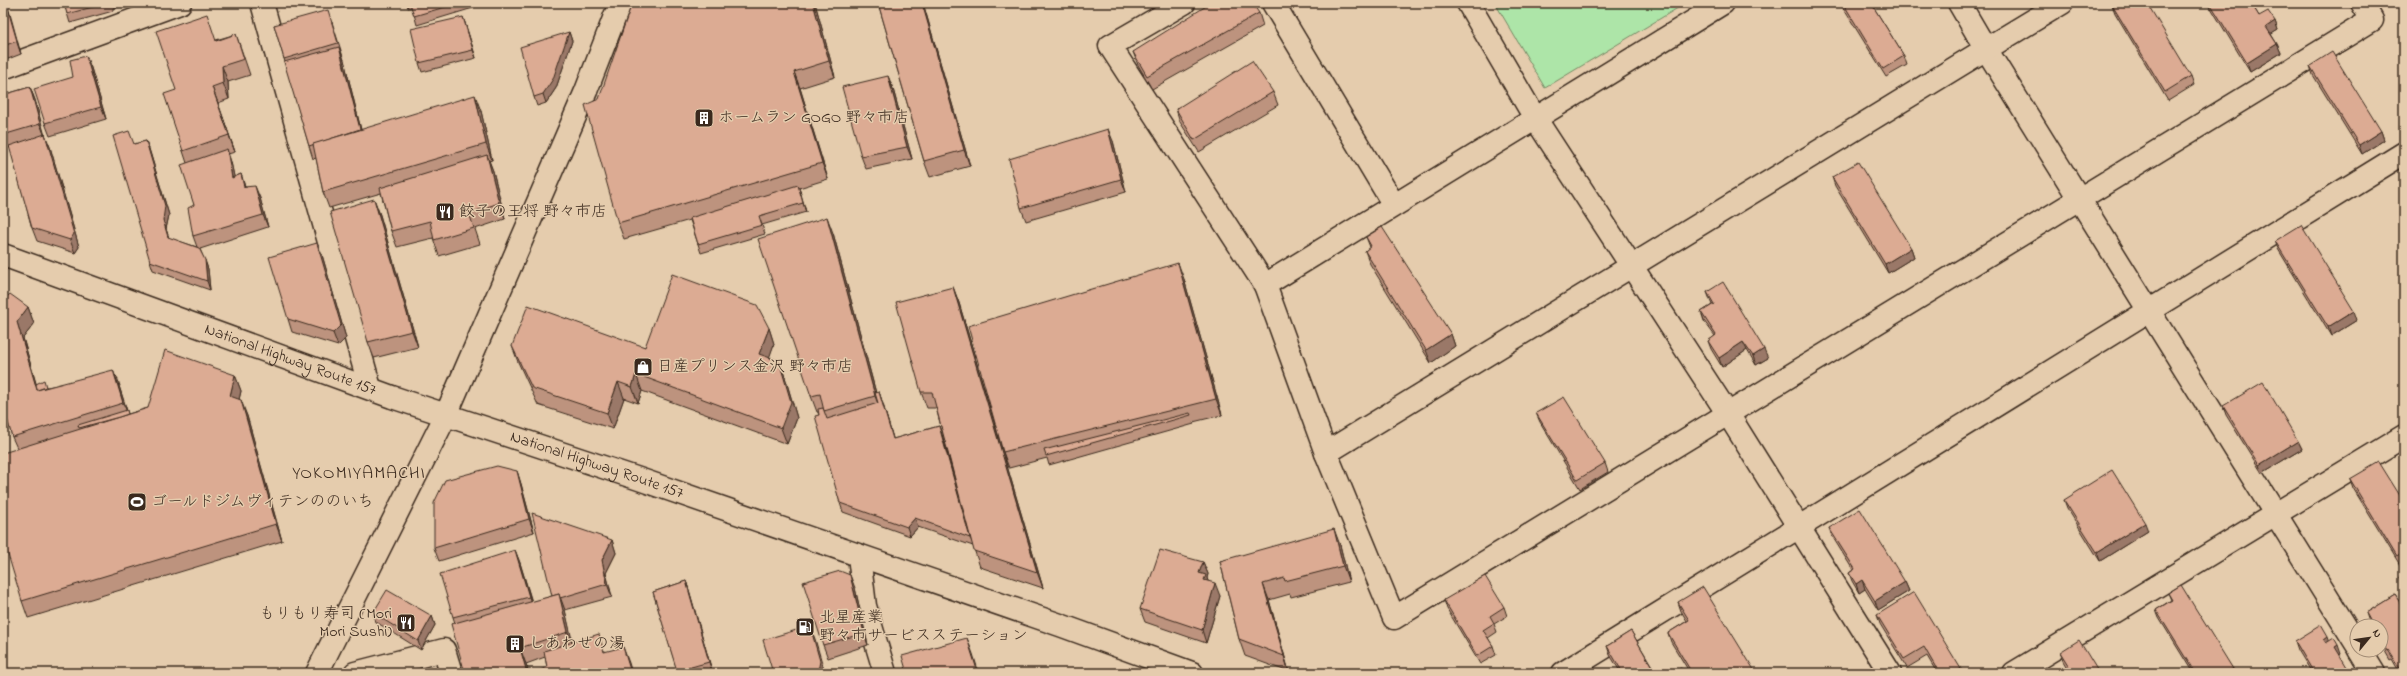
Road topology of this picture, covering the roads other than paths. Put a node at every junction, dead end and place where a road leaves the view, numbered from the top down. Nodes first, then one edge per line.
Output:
1 (180, 3) edge
2 (262, 3) edge
3 (620, 3) edge
4 (1184, 3) edge
5 (1273, 3) edge
6 (1468, 3) edge
7 (1723, 3) edge
8 (1959, 3) edge
9 (2062, 3) edge
10 (2362, 3) edge
11 (1986, 49) junction
12 (3, 68) edge
13 (1535, 118) junction
14 (2404, 153) edge
15 (2079, 198) junction
16 (1394, 205) junction
17 (3, 255) edge
18 (1631, 265) junction
19 (1265, 285) junction
20 (2149, 311) junction
21 (370, 388) junction
22 (1728, 414) junction
23 (446, 415) junction
24 (2404, 436) edge
25 (1326, 453) junction
26 (2277, 514) junction
27 (1799, 527) junction
28 (859, 556) junction
29 (2349, 631) edge
30 (2365, 658) edge
31 (317, 673) edge
32 (355, 673) edge
33 (451, 673) edge
34 (884, 673) edge
35 (1190, 673) edge
36 (1563, 673) edge
37 (1890, 673) edge
38 (2014, 673) edge
39 (2374, 673) edge

1 - 12 main road
2 - 21 main road
3 - 23 main road
4 - 19 main road
5 - 16 main road
6 - 13 main road
7 - 13 main road
8 - 11 main road
9 - 11 main road
10 - 15 main road
11 - 15 main road
11 - 18 main road
13 - 16 main road
13 - 18 main road
14 - 20 main road
15 - 20 main road
15 - 22 main road
16 - 19 main road
17 - 21 main road, National Highway Route 157
18 - 22 main road
18 - 25 main road
19 - 25 main road
20 - 26 main road
20 - 27 main road
21 - 23 main road, National Highway Route 157
22 - 25 main road
22 - 27 main road
23 - 28 main road, National Highway Route 157
23 - 31 main road
24 - 26 main road
26 - 29 main road
26 - 38 main road
27 - 36 main road
27 - 37 main road
28 - 34 main road
28 - 35 main road, National Highway Route 157
30 - 39 main road
32 - 33 main road

